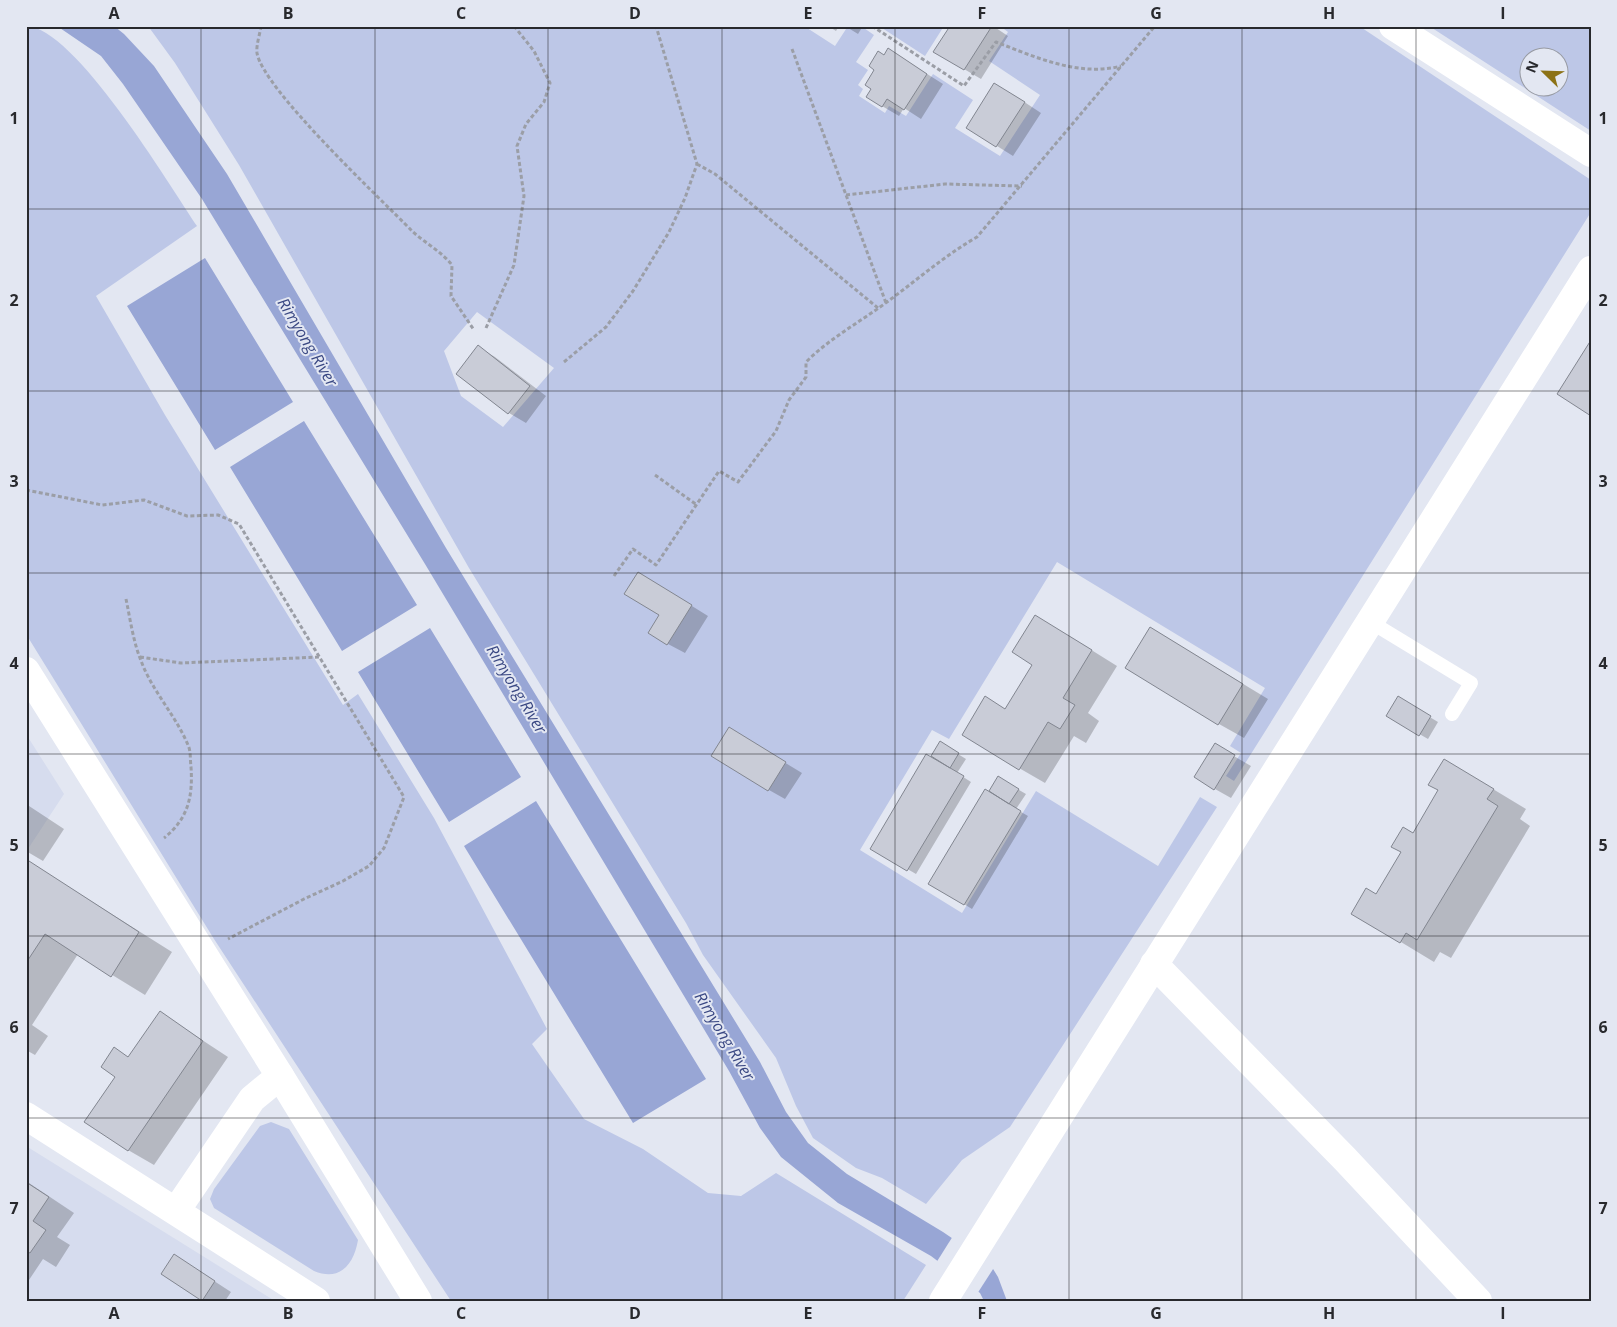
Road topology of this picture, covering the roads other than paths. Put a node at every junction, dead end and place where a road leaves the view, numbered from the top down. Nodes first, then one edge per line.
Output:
1 (1393, 26) edge
2 (1591, 153) edge
3 (1591, 270) edge
4 (1370, 621) junction
5 (26, 671) edge
6 (1452, 714) dead end
7 (1154, 964) junction
8 (280, 1076) junction
9 (26, 1116) edge
10 (176, 1211) junction
11 (316, 1301) edge
12 (418, 1301) edge
13 (943, 1301) edge
14 (1478, 1301) edge

1 - 2 street
3 - 4 street
4 - 6 lane
4 - 7 street
5 - 8 street
7 - 13 street
7 - 14 street
8 - 10 street
8 - 12 street
9 - 10 street
10 - 11 street

